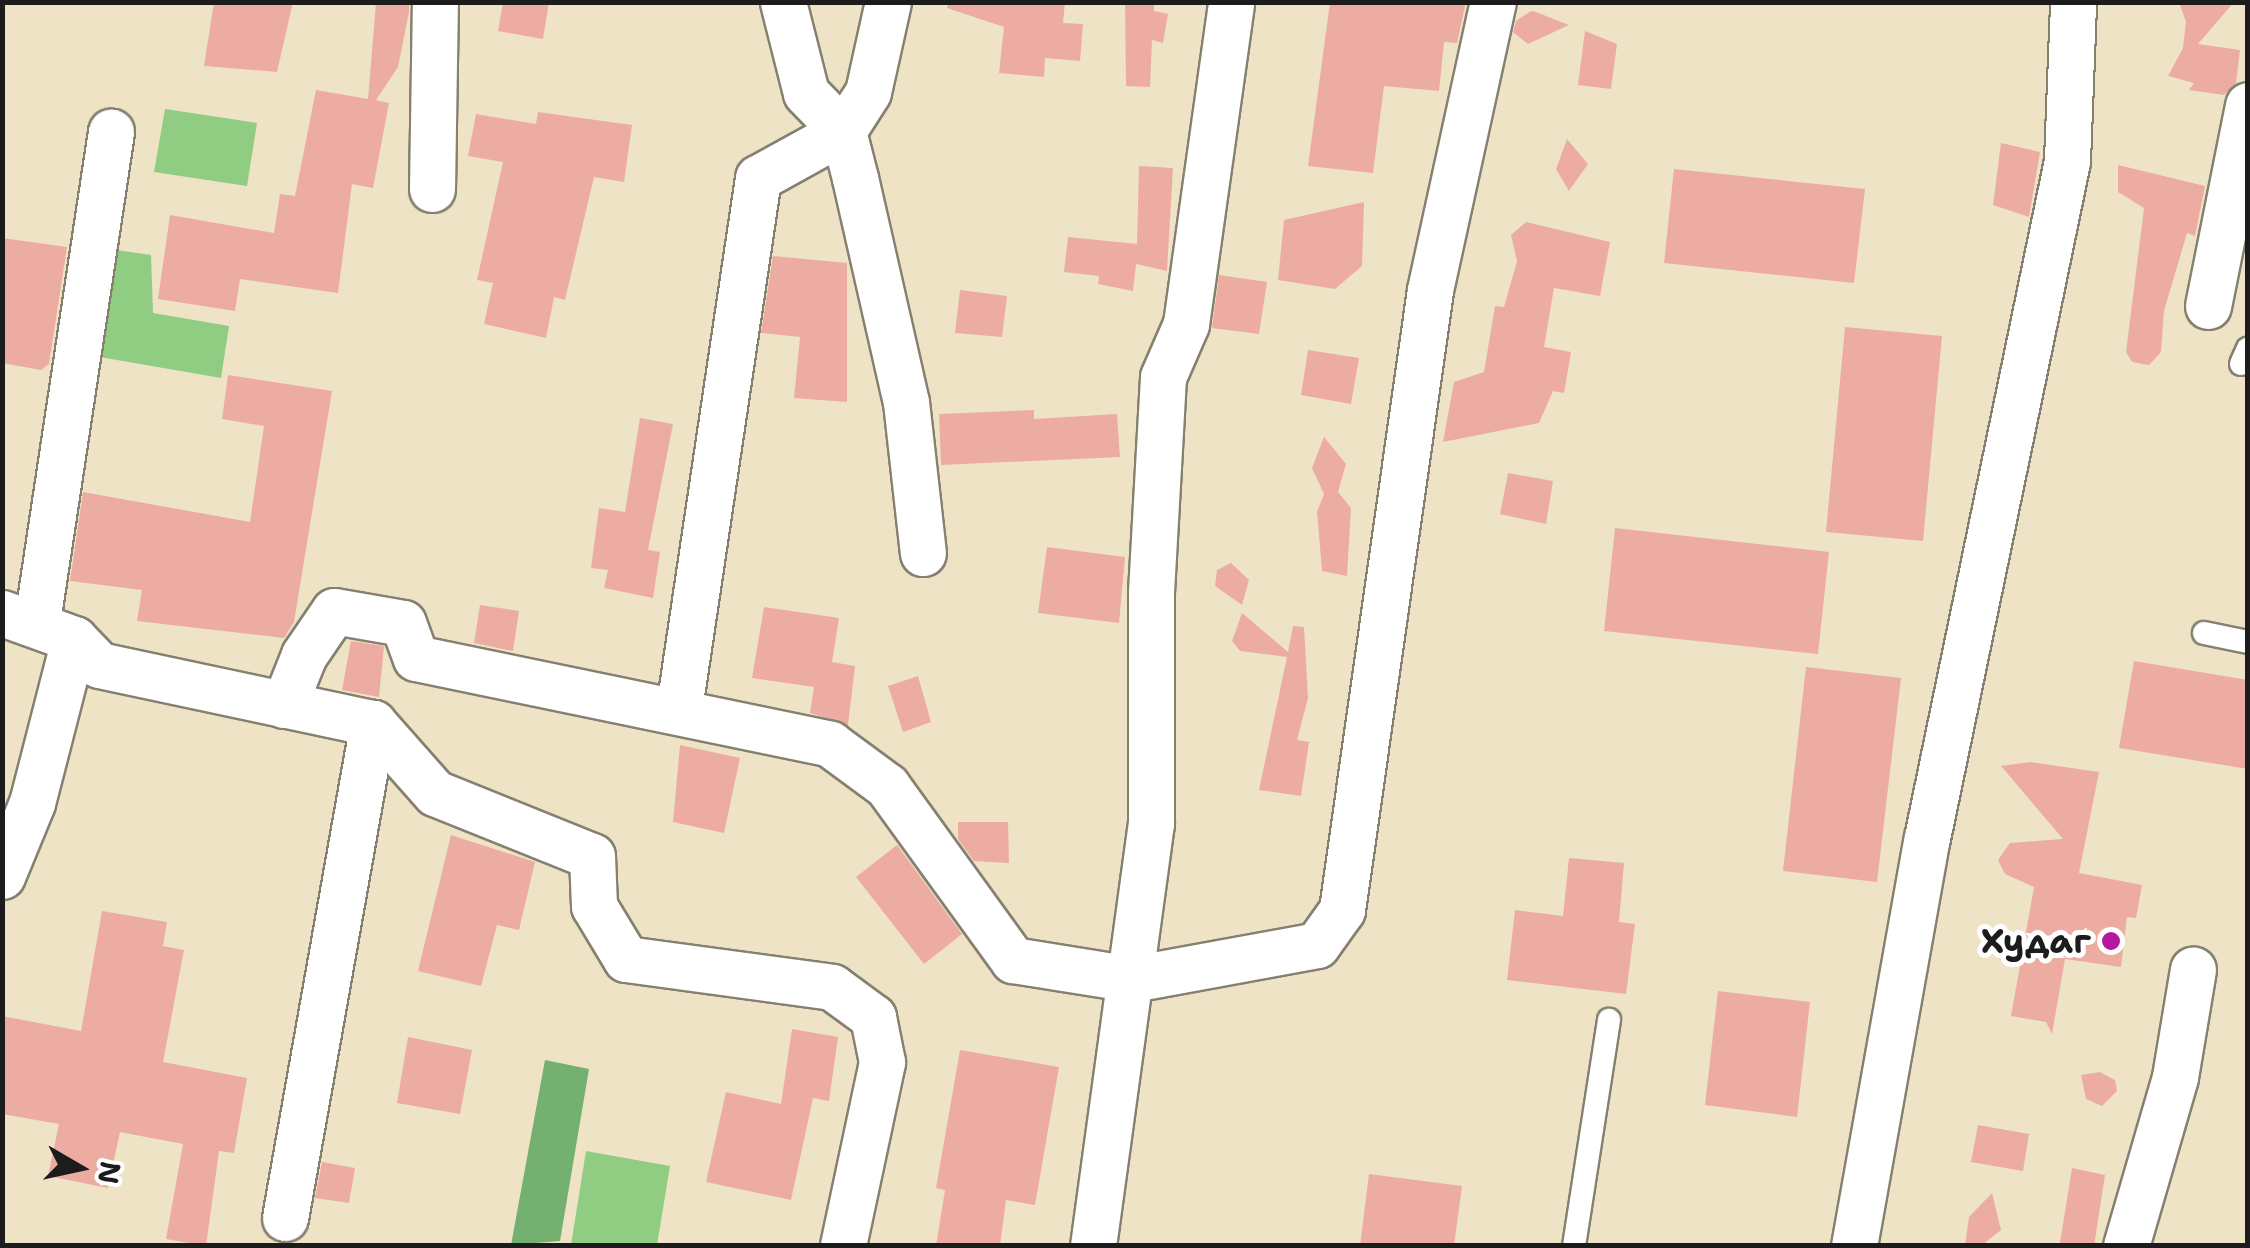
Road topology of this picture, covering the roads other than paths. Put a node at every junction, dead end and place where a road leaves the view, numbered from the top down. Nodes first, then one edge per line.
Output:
1 (435, 2) edge
2 (783, 2) edge
3 (888, 2) edge
4 (1231, 2) edge
5 (1494, 2) edge
6 (2073, 2) edge
7 (2248, 105) edge
8 (111, 132) dead end
9 (843, 132) junction
10 (432, 189) dead end
11 (2208, 306) dead end
12 (924, 553) dead end
13 (38, 624) edge
14 (2204, 633) dead end
15 (2248, 642) edge
16 (284, 704) junction
17 (679, 708) junction
18 (373, 723) junction
19 (2, 876) edge
20 (2194, 969) dead end
21 (1132, 979) junction
22 (1609, 1020) dead end
23 (285, 1218) dead end
24 (842, 1246) edge
25 (1092, 1246) edge
26 (1574, 1246) edge
27 (1854, 1246) edge
28 (2126, 1246) edge

1 - 10 street
2 - 9 street
3 - 9 street
4 - 21 street
5 - 21 street
6 - 27 street
7 - 11 street
8 - 13 street
9 - 12 street
9 - 17 street
13 - 16 street
13 - 19 street
14 - 15 lane
16 - 17 street
16 - 18 street
17 - 21 street
18 - 23 street
18 - 24 street
20 - 28 street
21 - 25 street
22 - 26 lane

